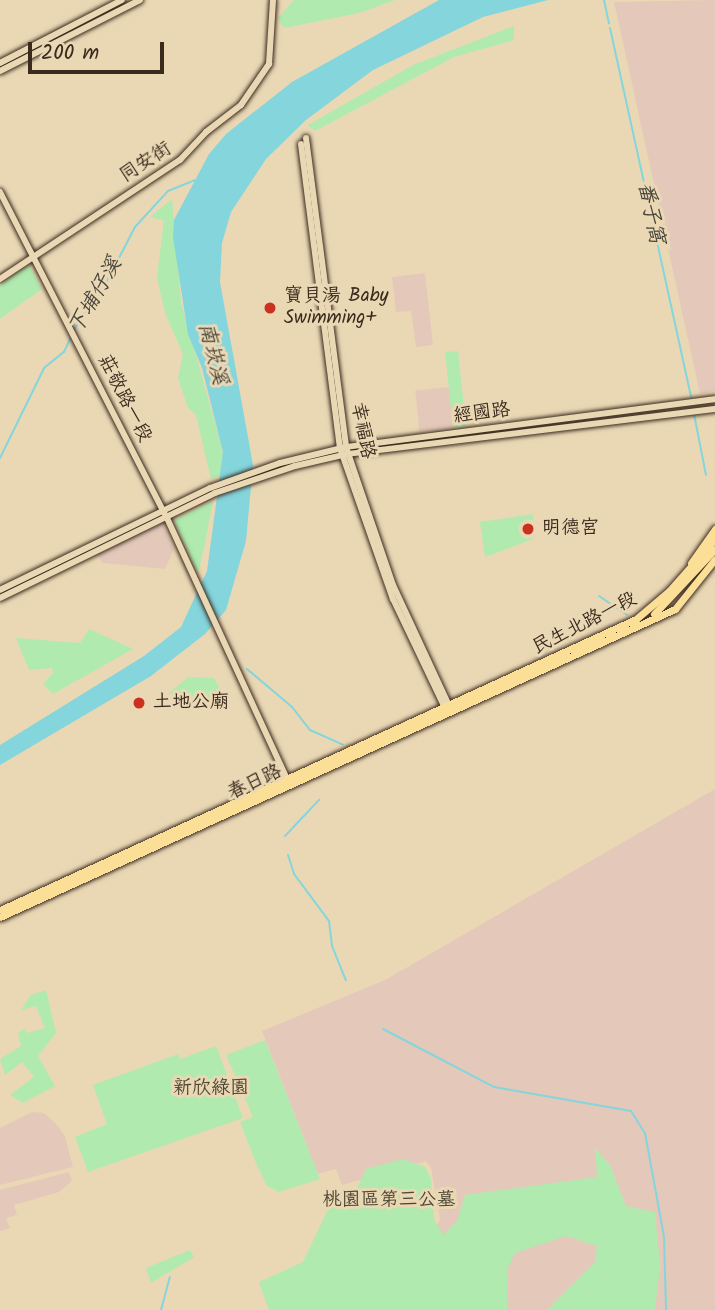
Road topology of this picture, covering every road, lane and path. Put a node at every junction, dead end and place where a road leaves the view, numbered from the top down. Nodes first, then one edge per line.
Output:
1 (122, 0) edge
2 (140, 0) edge
3 (273, 0) edge
4 (0, 63) edge
5 (0, 71) edge
6 (304, 141) dead end
7 (0, 192) edge
8 (33, 256) junction
9 (0, 279) edge
10 (715, 399) edge
11 (715, 409) edge
12 (344, 451) junction
13 (164, 513) junction
14 (715, 529) edge
15 (715, 539) edge
16 (715, 549) edge
17 (709, 558) edge
18 (689, 567) junction
19 (0, 590) edge
20 (664, 595) junction
21 (0, 598) edge
22 (672, 606) junction
23 (522, 676) junction
24 (448, 710) junction
25 (289, 782) junction
26 (0, 910) edge
27 (0, 917) edge

1 - 4 street
2 - 5 street
3 - 8 street, 同安街
6 - 12 street, 幸福路
7 - 8 street, 莊敬路一段
8 - 9 street, 同安街
8 - 13 street, 莊敬路一段
10 - 12 street, 經國路
11 - 12 street, 經國路
12 - 13 street, 經國路
12 - 24 street, 幸福路
13 - 19 street
13 - 21 street
13 - 25 street, 莊敬路一段
14 - 18 main road
15 - 17 main road
16 - 17 main road
17 - 18 main road
17 - 22 main road, 民生北路一段
18 - 20 main road, 民生北路一段
20 - 22 main road
20 - 23 main road, 民生北路一段
22 - 23 main road, 民生北路一段
23 - 24 main road, 春日路
24 - 25 main road, 春日路
25 - 26 main road, 春日路
25 - 27 main road, 春日路

